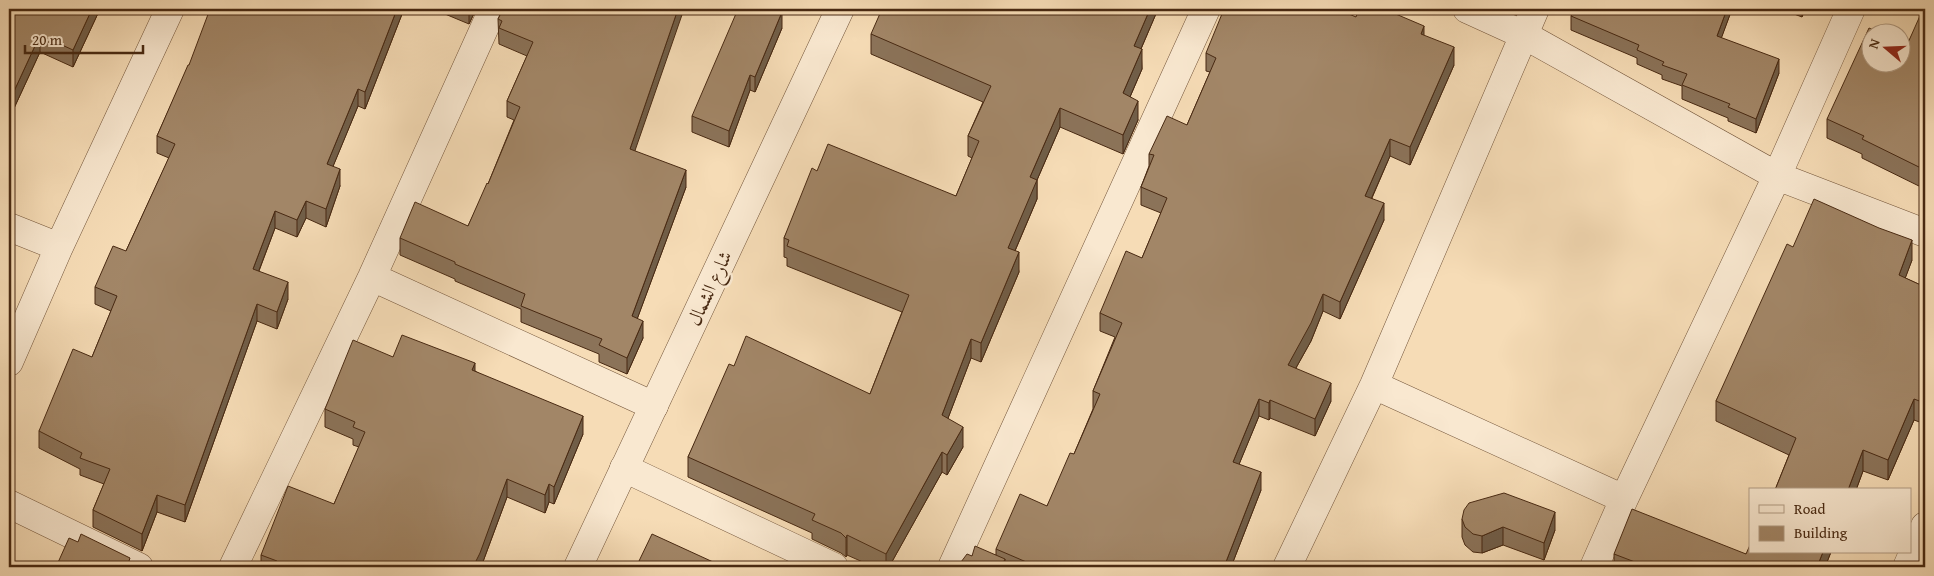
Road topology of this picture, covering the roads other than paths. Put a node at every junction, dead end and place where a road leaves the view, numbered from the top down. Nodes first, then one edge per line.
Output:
1 (170, 9) edge
2 (493, 9) edge
3 (840, 9) edge
4 (1206, 9) edge
5 (1467, 9) edge
6 (1535, 9) edge
7 (1850, 9) edge
8 (1524, 35) junction
9 (1777, 176) junction
10 (9, 227) edge
11 (1925, 233) edge
12 (59, 247) junction
13 (372, 277) junction
14 (9, 362) edge
15 (1374, 385) junction
16 (654, 406) junction
17 (624, 468) junction
18 (1624, 498) junction
19 (9, 504) edge
20 (1925, 526) edge
21 (138, 567) edge
22 (233, 567) edge
23 (578, 567) edge
24 (834, 567) edge
25 (952, 567) edge
26 (1287, 567) edge
27 (1594, 567) edge
28 (1907, 567) edge

1 - 12 street
2 - 13 street
3 - 16 street, شارع الشمال
4 - 25 street
5 - 8 street
6 - 8 street
7 - 9 street
8 - 9 street
8 - 15 street
9 - 11 street
9 - 18 street
10 - 12 street
12 - 14 street
13 - 16 street
13 - 22 street
15 - 18 street
15 - 26 street
16 - 17 street, شارع الشمال
17 - 23 street, شارع الشمال
17 - 24 street
18 - 27 street
19 - 21 street
20 - 28 street

